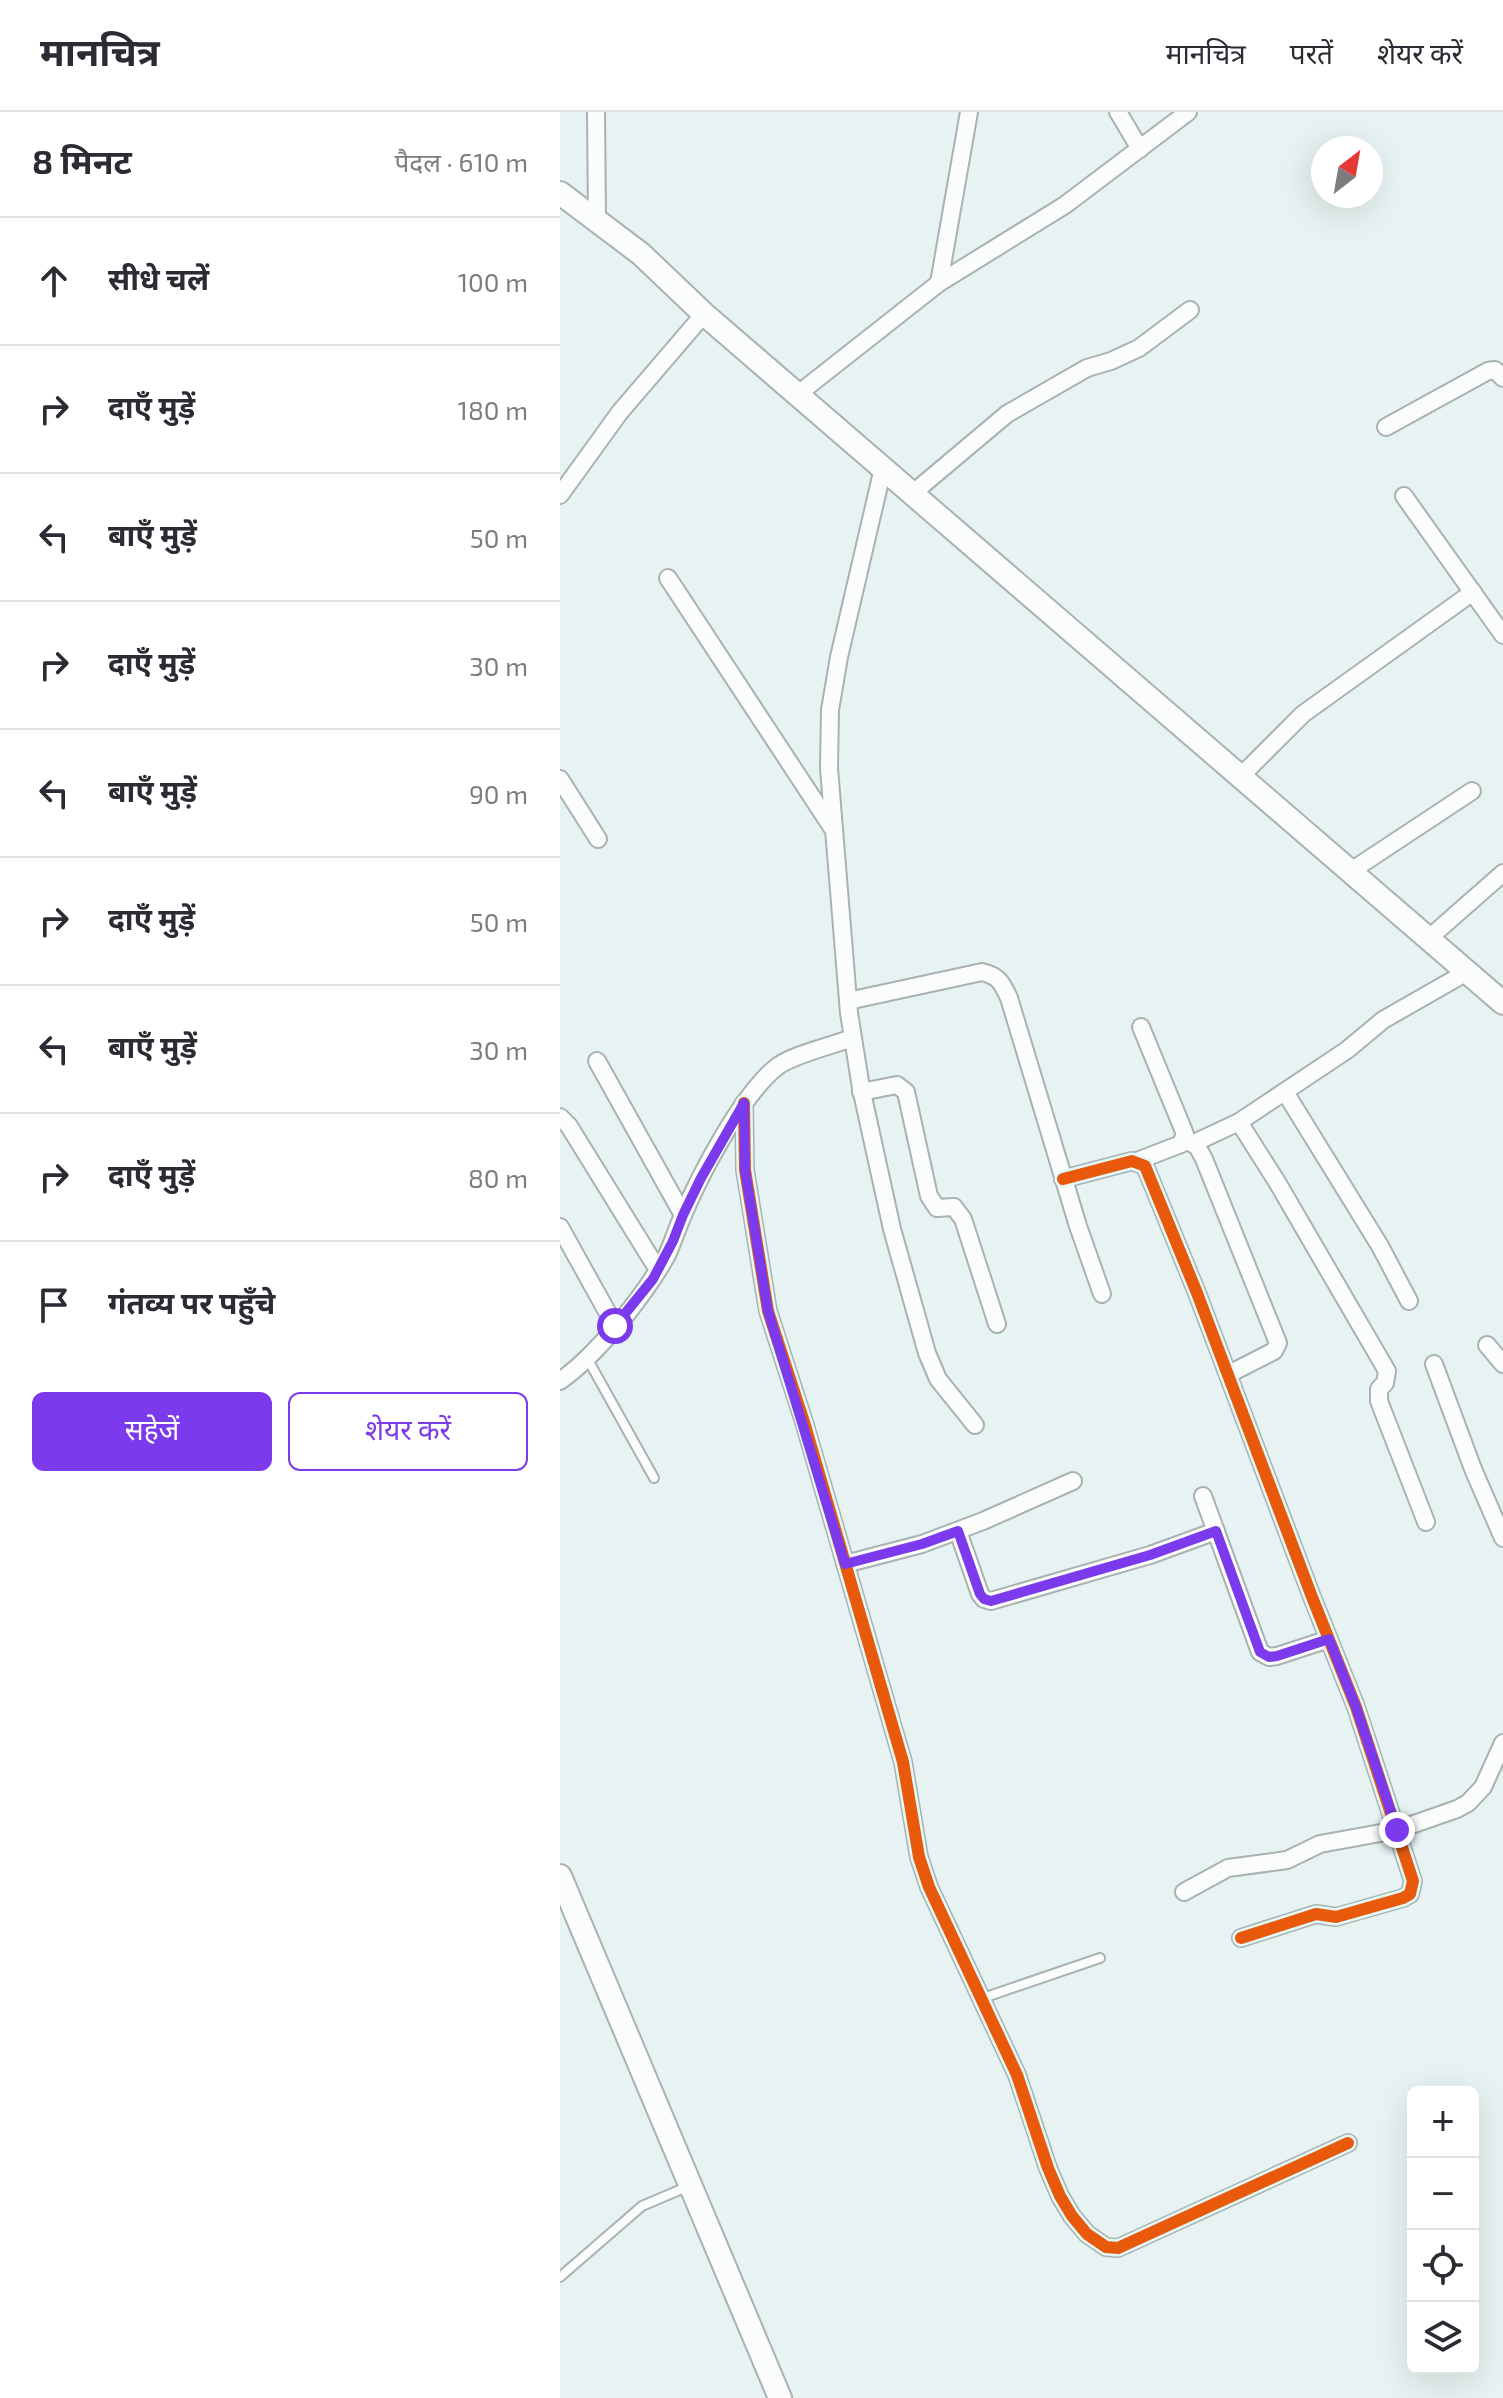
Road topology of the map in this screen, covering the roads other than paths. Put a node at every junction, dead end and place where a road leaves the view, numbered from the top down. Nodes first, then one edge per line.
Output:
1 (596, 112) edge
2 (969, 112) edge
3 (1118, 112) edge
4 (1188, 112) edge
5 (1140, 149) junction
6 (563, 200) edge
7 (597, 218) junction
8 (939, 283) junction
9 (1190, 310) dead end
10 (704, 314) junction
11 (1503, 378) edge
12 (798, 394) junction
13 (1386, 427) dead end
14 (883, 468) junction
15 (913, 493) junction
16 (560, 495) edge
17 (1404, 496) dead end
18 (668, 578) dead end
19 (1473, 592) junction
20 (1503, 635) edge
21 (1241, 776) junction
22 (560, 779) edge
23 (1472, 791) dead end
24 (836, 834) junction
25 (598, 839) dead end
26 (1351, 871) junction
27 (1503, 873) edge
28 (1428, 939) junction
29 (1467, 972) junction
30 (848, 1001) junction
31 (1503, 1003) edge
32 (1141, 1027) dead end
33 (852, 1038) junction
34 (597, 1061) dead end
35 (861, 1092) junction
36 (1285, 1092) junction
37 (744, 1103) junction
38 (560, 1117) edge
39 (1239, 1122) junction
40 (1189, 1141) junction
41 (1137, 1161) junction
42 (1063, 1179) junction
43 (683, 1215) junction
44 (560, 1227) edge
45 (658, 1270) junction
46 (1102, 1294) dead end
47 (1409, 1301) dead end
48 (997, 1324) dead end
49 (615, 1326) junction
50 (1487, 1345) dead end
51 (587, 1358) junction
52 (1434, 1364) dead end
53 (1503, 1364) edge
54 (1229, 1374) junction
55 (560, 1381) edge
56 (975, 1425) dead end
57 (654, 1478) dead end
58 (1073, 1481) dead end
59 (1203, 1496) dead end
60 (1426, 1522) dead end
61 (958, 1531) junction
62 (1216, 1531) junction
63 (1503, 1538) edge
64 (845, 1564) junction
65 (1329, 1639) junction
66 (1503, 1743) edge
67 (1397, 1830) junction
68 (560, 1876) edge
69 (1184, 1892) dead end
70 (1241, 1938) dead end
71 (1100, 1958) dead end
72 (980, 1999) junction
73 (1348, 2143) dead end
74 (691, 2185) junction
75 (560, 2277) edge
76 (780, 2398) edge

1 - 7 street
2 - 8 street
3 - 5 street
4 - 5 street
5 - 8 street
6 - 7 main road
7 - 10 main road
8 - 12 street
9 - 15 street
10 - 12 main road
10 - 16 street
11 - 13 street
12 - 14 main road
14 - 15 main road
14 - 24 street
15 - 21 main road
17 - 19 street
18 - 24 street
19 - 20 street
19 - 21 street
21 - 26 main road
22 - 25 street
23 - 26 street
24 - 30 street
26 - 28 main road
27 - 28 street
28 - 29 main road
29 - 31 main road
29 - 36 street
30 - 33 street
30 - 42 street
32 - 40 street
33 - 35 street
33 - 37 street
34 - 43 street
35 - 48 street
35 - 56 street
36 - 39 street
36 - 47 street
37 - 43 street
37 - 64 street
38 - 45 street
39 - 40 street
39 - 60 street
40 - 41 street
40 - 54 street
41 - 42 street
41 - 54 street
42 - 46 street
43 - 45 street
44 - 49 street
45 - 49 street
49 - 51 street
50 - 53 street
51 - 55 street
51 - 57 lane
52 - 63 street
54 - 65 street
58 - 61 street
59 - 62 street
61 - 62 street
61 - 64 street
62 - 65 street
64 - 72 street
65 - 67 street
66 - 67 street
67 - 69 street
67 - 70 street
68 - 74 main road
71 - 72 lane
72 - 73 street
74 - 75 lane
74 - 76 main road

